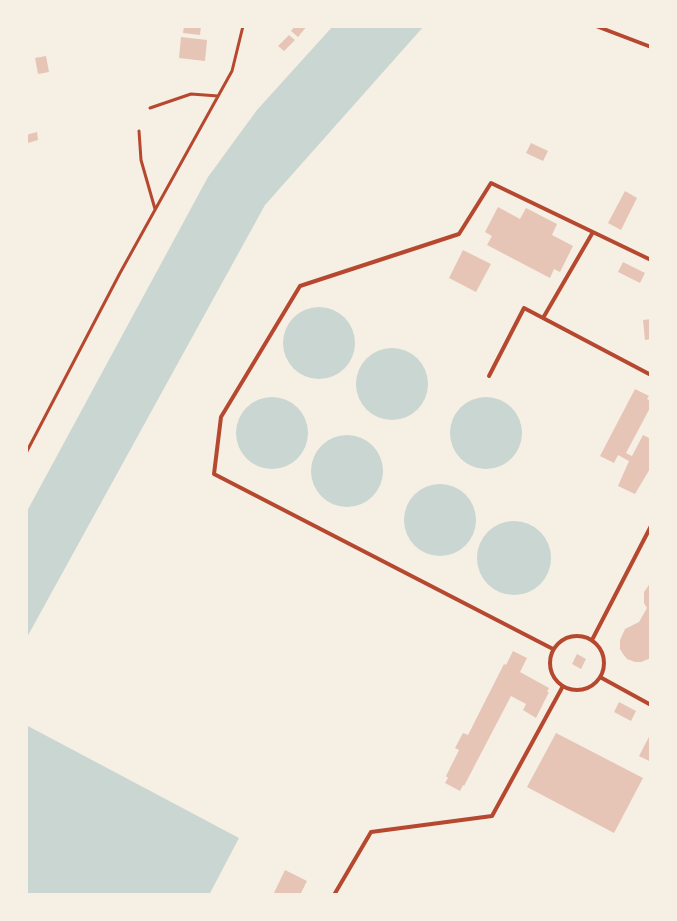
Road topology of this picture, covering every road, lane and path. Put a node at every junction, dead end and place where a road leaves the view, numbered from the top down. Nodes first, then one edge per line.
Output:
1 (243, 26) edge
2 (596, 26) edge
3 (651, 47) edge
4 (218, 96) junction
5 (150, 108) dead end
6 (139, 130) dead end
7 (155, 209) junction
8 (593, 232) junction
9 (651, 260) edge
10 (544, 318) junction
11 (651, 375) edge
12 (489, 376) dead end
13 (26, 454) edge
14 (651, 526) edge
15 (592, 640) junction
16 (553, 649) junction
17 (600, 677) junction
18 (563, 686) junction
19 (651, 705) edge
20 (334, 895) edge

1 - 4 path
2 - 3 lane
4 - 5 path
4 - 7 path
6 - 7 path
7 - 13 path
8 - 9 lane
8 - 10 lane
8 - 16 lane
10 - 11 lane
10 - 12 lane
14 - 15 lane
15 - 16 lane
15 - 17 lane
16 - 18 lane
17 - 18 lane
17 - 19 lane
18 - 20 lane

